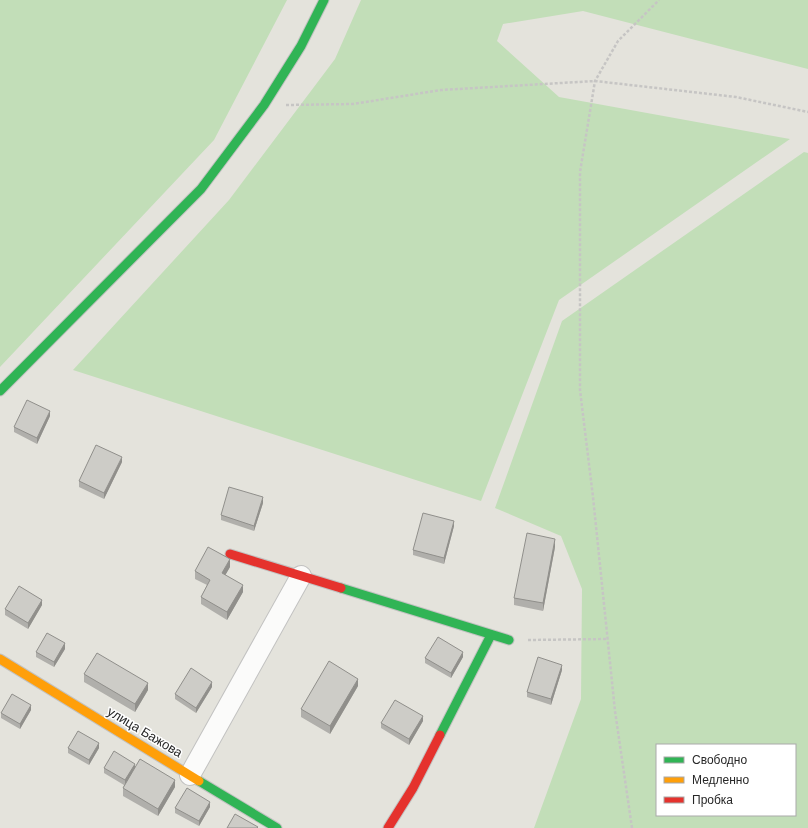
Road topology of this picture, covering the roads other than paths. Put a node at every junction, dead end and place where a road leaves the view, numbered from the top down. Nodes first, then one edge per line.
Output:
1 (324, 0) edge
2 (0, 391) edge
3 (230, 554) dead end
4 (301, 576) junction
5 (491, 635) junction
6 (509, 640) road end
7 (0, 659) edge
8 (190, 775) junction
9 (277, 828) edge
10 (388, 828) edge

1 - 2 street
3 - 4 street
4 - 5 street
4 - 8 street
5 - 6 street
5 - 10 street
7 - 8 street, улица Бажова
8 - 9 street, улица Бажова

